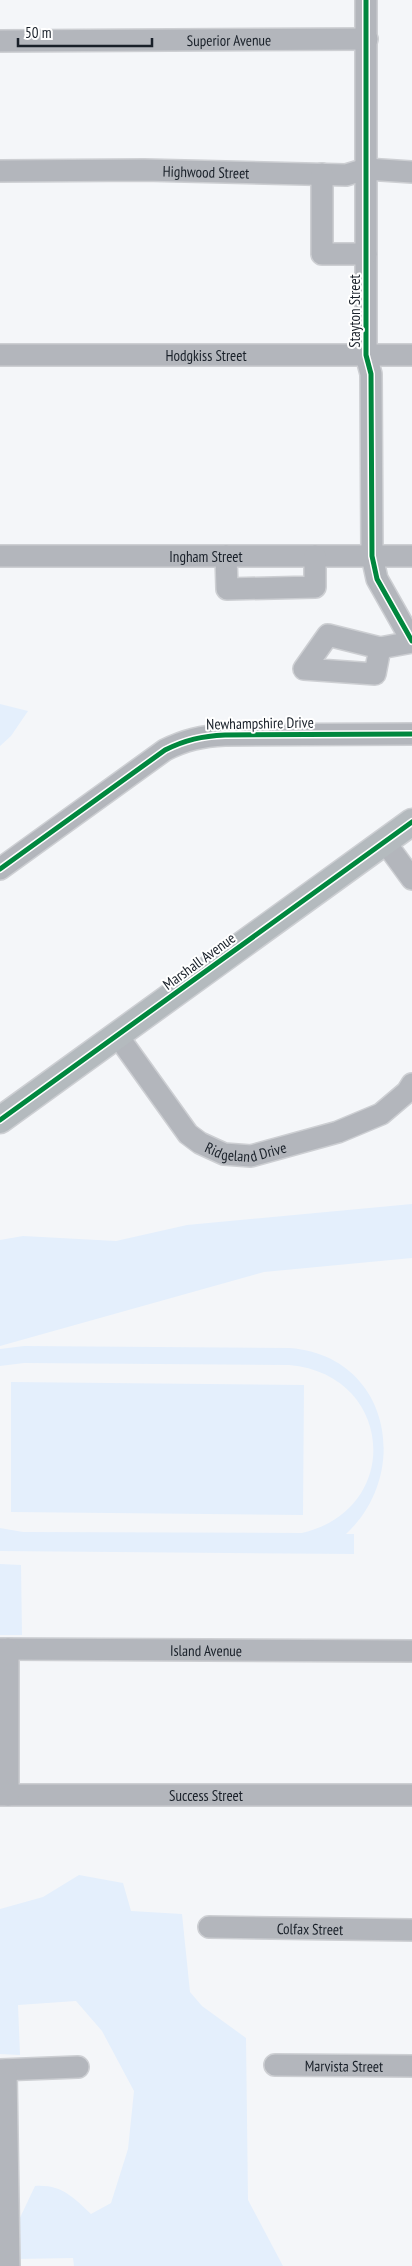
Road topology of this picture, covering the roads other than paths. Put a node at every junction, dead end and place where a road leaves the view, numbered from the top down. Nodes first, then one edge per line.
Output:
1 (366, 0) edge
2 (367, 39) junction
3 (0, 41) edge
4 (366, 168) junction
5 (0, 171) edge
6 (412, 172) edge
7 (322, 174) junction
8 (366, 254) junction
9 (0, 354) edge
10 (412, 354) edge
11 (366, 355) junction
12 (0, 556) edge
13 (226, 556) junction
14 (315, 556) junction
15 (372, 556) junction
16 (412, 556) edge
17 (412, 642) edge
18 (380, 648) dead end
19 (412, 734) edge
20 (412, 822) edge
21 (385, 842) junction
22 (0, 869) edge
23 (412, 878) edge
24 (117, 1035) junction
25 (410, 1090) edge
26 (0, 1120) edge
27 (4, 1649) edge
28 (412, 1651) edge
29 (4, 1795) edge
30 (412, 1796) edge
31 (209, 1927) dead end
32 (412, 1930) edge
33 (275, 2065) dead end
34 (412, 2066) edge
35 (78, 2067) dead end
36 (3, 2070) edge
37 (6, 2262) edge

1 - 2 street, Stayton Street
2 - 3 street, Superior Avenue
2 - 4 street, Stayton Street
4 - 6 street, Highwood Street
4 - 7 street, Highwood Street
4 - 8 street, Stayton Street
5 - 7 street, Highwood Street
7 - 8 street
8 - 11 street, Stayton Street
9 - 11 street, Hodgkiss Street
10 - 11 street, Hodgkiss Street
11 - 15 street, Stayton Street
12 - 13 street, Ingham Street
13 - 14 street, Ingham Street
13 - 14 street
14 - 15 street, Ingham Street
15 - 16 street, Ingham Street
15 - 17 street, Stayton Street
17 - 18 street
19 - 22 street, Newhampshire Drive
20 - 21 main road, Marshall Avenue
21 - 23 street
21 - 24 main road, Marshall Avenue
24 - 25 street, Ridgeland Drive
24 - 26 main road, Marshall Avenue
27 - 28 street, Island Avenue
27 - 29 street
29 - 30 street, Success Street
31 - 32 street, Colfax Street
33 - 34 street, Marvista Street
35 - 36 street
36 - 37 street

